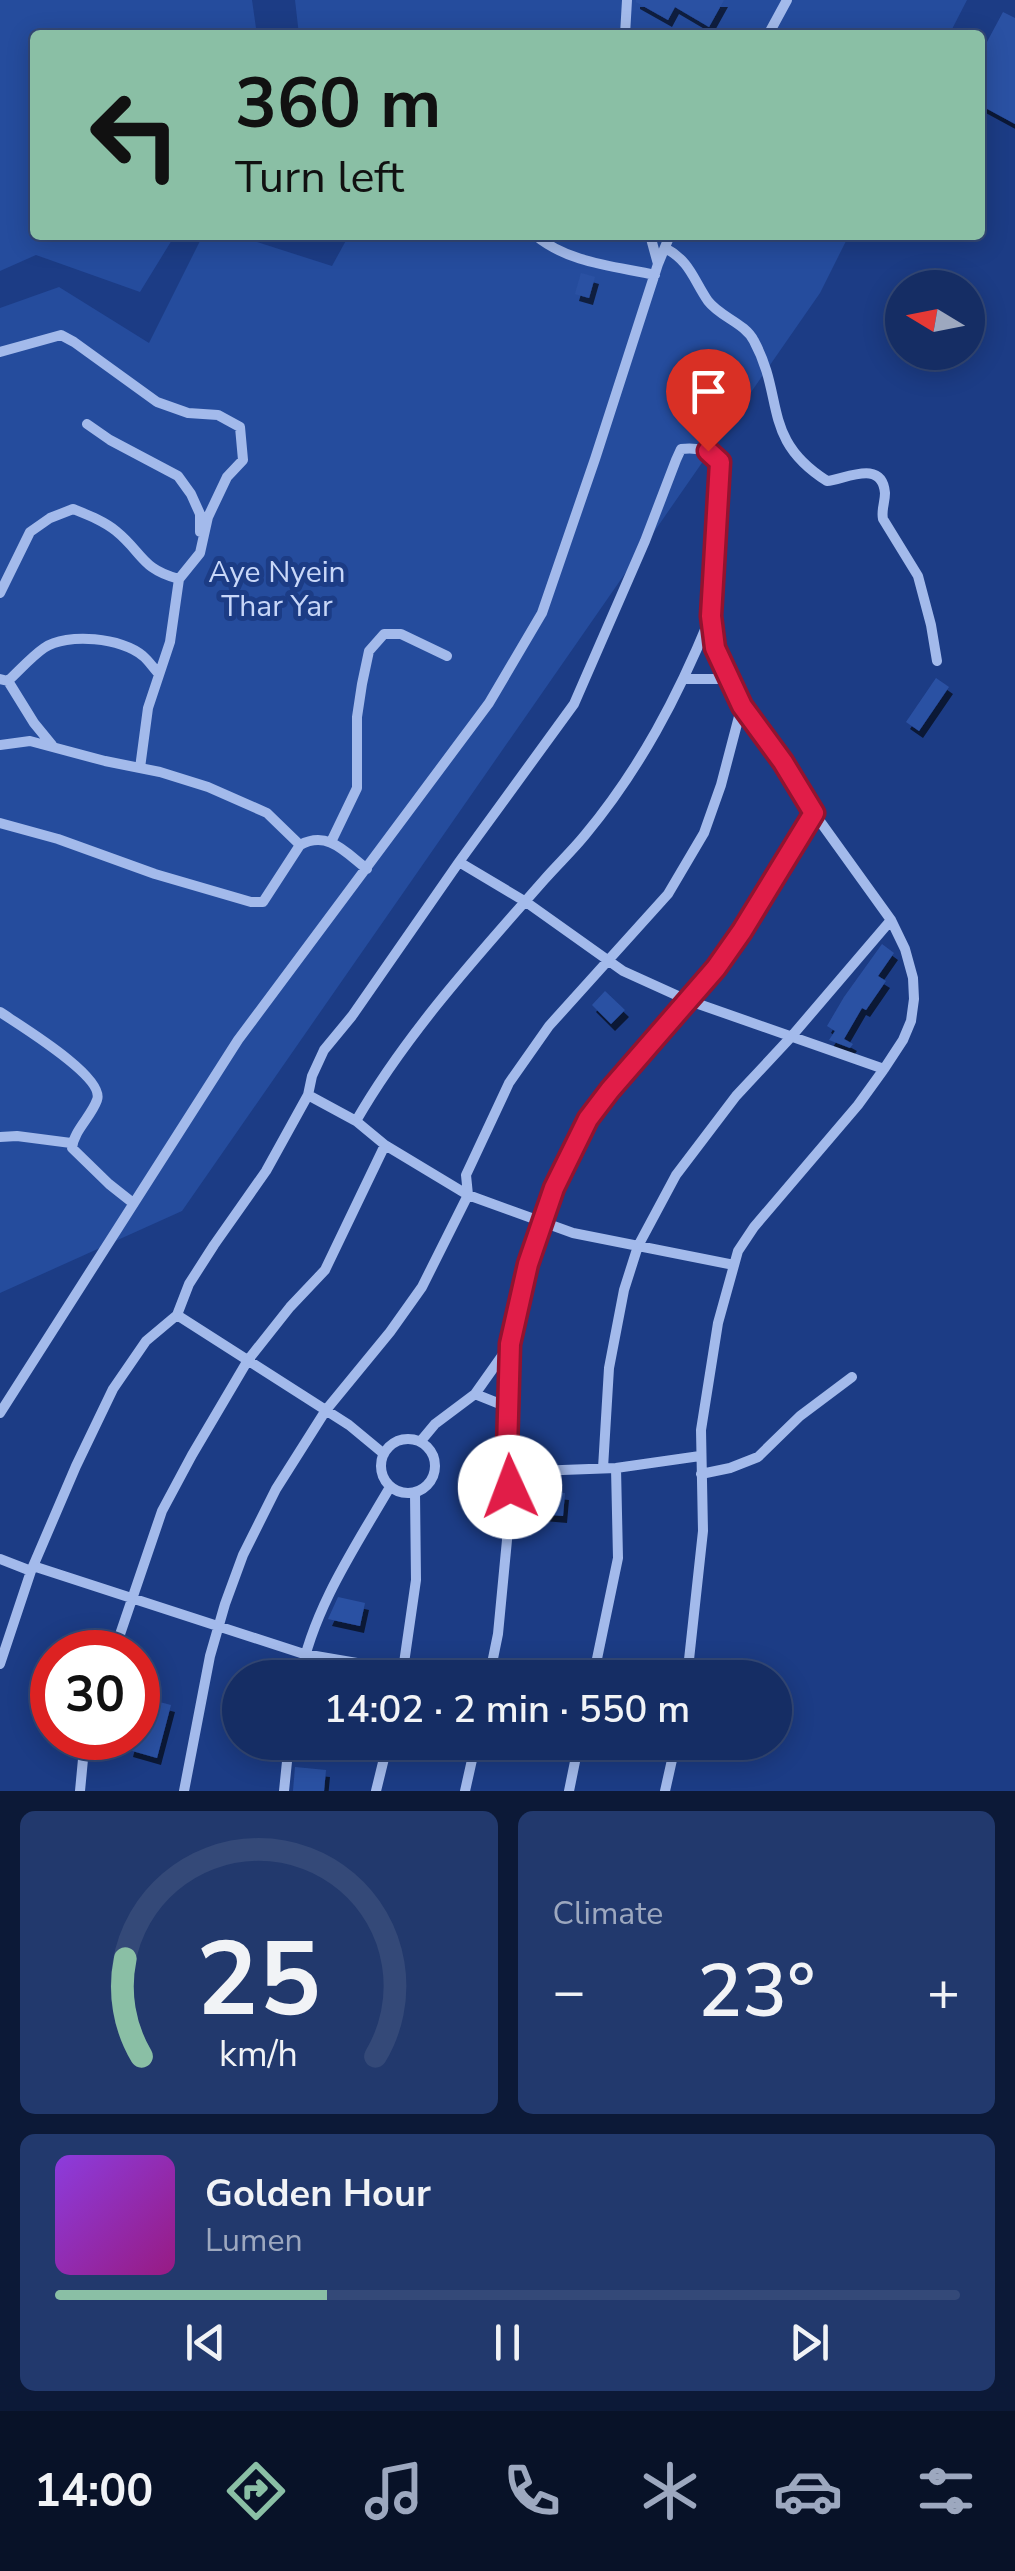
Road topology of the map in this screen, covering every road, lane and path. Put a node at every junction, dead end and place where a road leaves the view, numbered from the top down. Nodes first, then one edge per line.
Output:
1 (628, 0) edge
2 (786, 0) edge
3 (625, 30) edge
4 (771, 30) edge
5 (543, 240) edge
6 (651, 240) edge
7 (668, 240) edge
8 (665, 248) junction
9 (656, 270) junction
10 (0, 352) edge
11 (87, 424) dead end
12 (200, 553) junction
13 (179, 579) junction
14 (0, 593) edge
15 (711, 616) junction
16 (447, 656) dead end
17 (937, 661) dead end
18 (159, 674) junction
19 (685, 679) junction
20 (730, 679) junction
21 (4, 680) edge
22 (742, 706) junction
23 (0, 744) edge
24 (53, 746) junction
25 (140, 768) junction
26 (814, 813) junction
27 (0, 823) edge
28 (331, 842) junction
29 (300, 845) junction
30 (459, 862) junction
31 (367, 869) junction
32 (526, 902) junction
33 (891, 920) junction
34 (606, 961) junction
35 (688, 1000) junction
36 (0, 1012) edge
37 (791, 1037) junction
38 (884, 1070) junction
39 (308, 1095) junction
40 (356, 1121) junction
41 (0, 1137) edge
42 (71, 1143) junction
43 (385, 1146) junction
44 (468, 1195) junction
45 (133, 1203) junction
46 (542, 1222) junction
47 (638, 1246) junction
48 (734, 1265) junction
49 (177, 1315) junction
50 (510, 1344) junction
51 (248, 1360) junction
52 (852, 1377) dead end
53 (475, 1394) junction
54 (510, 1408) junction
55 (326, 1410) junction
56 (0, 1412) edge
57 (420, 1442) junction
58 (384, 1454) junction
59 (700, 1456) junction
60 (610, 1468) junction
61 (509, 1472) junction
62 (701, 1474) junction
63 (390, 1487) junction
64 (416, 1492) junction
65 (0, 1558) edge
66 (32, 1569) junction
67 (134, 1598) junction
68 (218, 1628) junction
69 (122, 1630) edge
70 (304, 1654) junction
71 (303, 1660) edge
72 (333, 1660) edge
73 (404, 1660) edge
74 (493, 1660) edge
75 (597, 1660) edge
76 (689, 1660) edge
77 (0, 1664) edge
78 (83, 1760) edge
79 (287, 1760) edge
80 (384, 1760) edge
81 (472, 1760) edge
82 (575, 1760) edge
83 (672, 1760) edge
84 (80, 1791) edge
85 (184, 1791) edge
86 (284, 1791) edge
87 (376, 1791) edge
88 (464, 1791) edge
89 (569, 1791) edge
90 (665, 1791) edge

1 - 3 street
2 - 4 street
5 - 9 street
6 - 9 street
7 - 8 street
8 - 9 street
8 - 17 street
9 - 31 street
10 - 12 street
11 - 12 street
12 - 13 street
13 - 14 street
13 - 18 street
15 - 19 street
15 - 20 street
15 - 30 street
16 - 28 street
18 - 21 street
18 - 25 street
19 - 20 street
19 - 32 street
20 - 22 street
21 - 24 street
22 - 26 street
22 - 34 street
23 - 24 street
24 - 25 street
25 - 29 street
26 - 33 street
26 - 35 street
27 - 29 street
28 - 29 street
28 - 31 street
30 - 32 street
30 - 39 street
31 - 45 street
32 - 34 street
32 - 40 street
33 - 37 street
33 - 38 street
34 - 35 street
34 - 44 street
35 - 37 street
35 - 46 street
36 - 42 street
37 - 38 street
37 - 47 street
38 - 48 street
39 - 40 street
39 - 49 street
40 - 43 street
41 - 42 street
42 - 45 street
43 - 44 street
43 - 51 street
44 - 46 street
44 - 55 street
45 - 56 street
46 - 47 street
46 - 50 street
47 - 48 street
47 - 60 street
48 - 59 street
49 - 51 street
49 - 66 street
50 - 53 street
50 - 54 street
51 - 55 street
51 - 67 street
52 - 62 street
53 - 54 street
53 - 57 street
54 - 61 street
55 - 58 street
55 - 68 street
57 - 58 street
57 - 64 street
58 - 63 street
59 - 60 street
59 - 62 street
60 - 61 street
60 - 75 street
61 - 74 street
62 - 76 street
63 - 64 street
63 - 70 street
64 - 73 street
65 - 66 street
66 - 67 street
66 - 77 street
67 - 68 street
67 - 69 street
68 - 70 street
68 - 85 street
70 - 71 street
70 - 72 street
78 - 84 street
79 - 86 street
80 - 87 street
81 - 88 street
82 - 89 street
83 - 90 street

